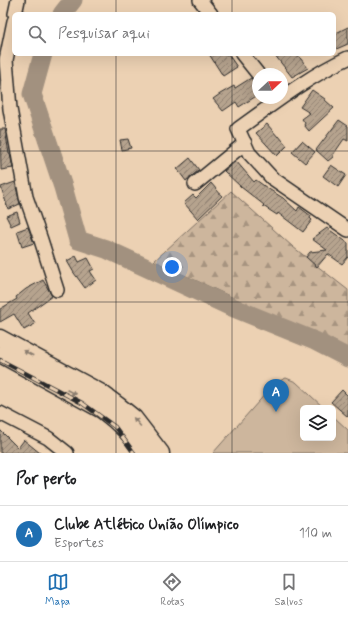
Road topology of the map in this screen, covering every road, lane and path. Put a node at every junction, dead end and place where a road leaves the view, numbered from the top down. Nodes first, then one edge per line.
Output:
1 (18, 0) edge
2 (200, 0) edge
3 (16, 12) edge
4 (209, 12) edge
5 (12, 31) edge
6 (244, 56) edge
7 (348, 58) edge
8 (253, 68) edge
9 (288, 93) edge
10 (271, 104) edge
11 (245, 144) junction
12 (195, 184) dead end
13 (348, 230) edge
14 (57, 290) dead end
15 (0, 338) edge
16 (0, 354) edge
17 (0, 413) edge
18 (67, 453) edge
19 (144, 453) edge
20 (160, 453) edge

1 - 3 street
2 - 4 street
5 - 14 street
6 - 8 street
7 - 9 street
10 - 11 street
11 - 12 street
11 - 13 street
20 -> 15 main road
16 -> 19 main road
17 - 18 street

